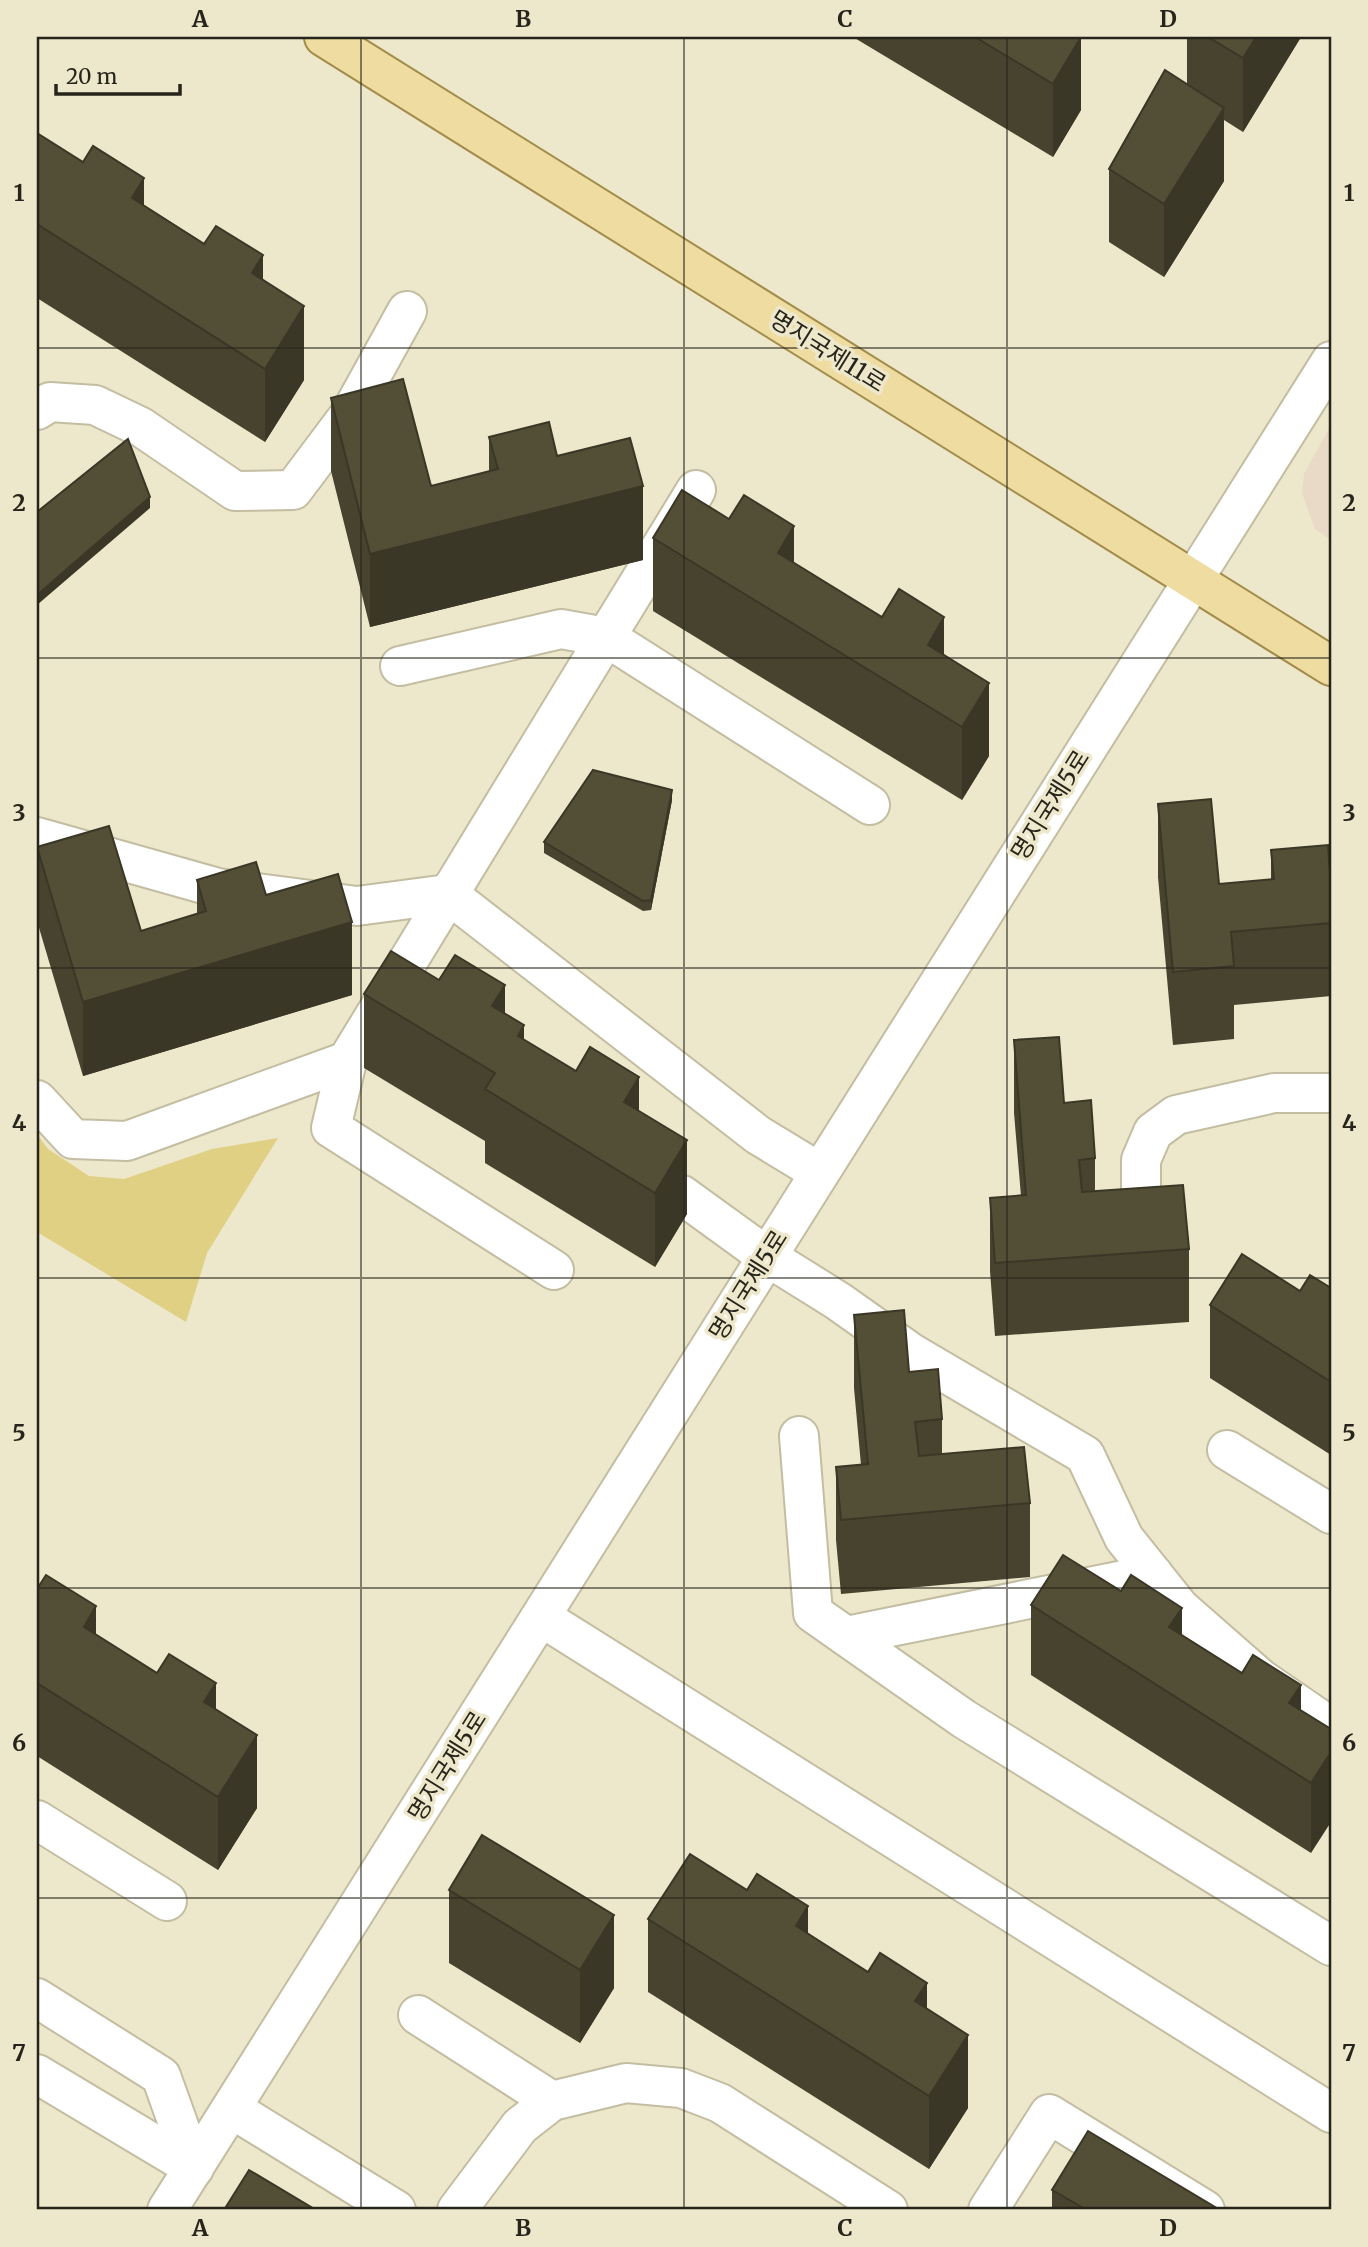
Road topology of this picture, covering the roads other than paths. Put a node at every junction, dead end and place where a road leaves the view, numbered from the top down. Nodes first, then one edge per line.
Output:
1 (324, 37) edge
2 (407, 311) dead end
3 (1331, 361) edge
4 (37, 410) edge
5 (696, 490) dead end
6 (1193, 579) junction
7 (606, 637) junction
8 (400, 666) dead end
9 (1331, 666) edge
10 (870, 805) dead end
11 (41, 850) edge
12 (449, 894) junction
13 (346, 1062) junction
14 (1331, 1093) edge
15 (37, 1100) edge
16 (819, 1172) junction
17 (682, 1195) dead end
18 (1155, 1243) edge
19 (766, 1256) junction
20 (554, 1270) dead end
21 (799, 1436) dead end
22 (1227, 1450) dead end
23 (1331, 1514) edge
24 (1153, 1574) junction
25 (541, 1617) junction
26 (845, 1636) junction
27 (1331, 1727) edge
28 (37, 1820) edge
29 (167, 1901) dead end
30 (1331, 1946) edge
31 (37, 1998) edge
32 (418, 2015) dead end
33 (37, 2074) edge
34 (552, 2101) junction
35 (232, 2109) junction
36 (1331, 2113) edge
37 (194, 2168) junction
38 (167, 2210) edge
39 (396, 2210) edge
40 (457, 2210) edge
41 (888, 2210) edge
42 (988, 2210) edge
43 (1205, 2210) edge

1 - 6 main road, 명지국제11로
2 - 4 street
3 - 6 street, 명지국제5로
5 - 7 street
6 - 9 main road, 명지국제11로
6 - 16 street, 명지국제5로
7 - 8 street
7 - 10 street
7 - 12 street
11 - 12 street
12 - 13 street
12 - 16 street
13 - 15 street
13 - 20 street
14 - 18 street
16 - 19 street, 명지국제5로
17 - 19 street
19 - 24 street
19 - 25 street, 명지국제5로
21 - 26 street
22 - 23 street
24 - 26 street
24 - 27 street
25 - 35 street, 명지국제5로
25 - 36 street
26 - 30 street
28 - 29 street
31 - 37 street
32 - 34 street
33 - 37 street
34 - 40 street
34 - 41 street
35 - 37 street, 명지국제5로
35 - 39 street
37 - 38 street, 명지국제5로
42 - 43 street

